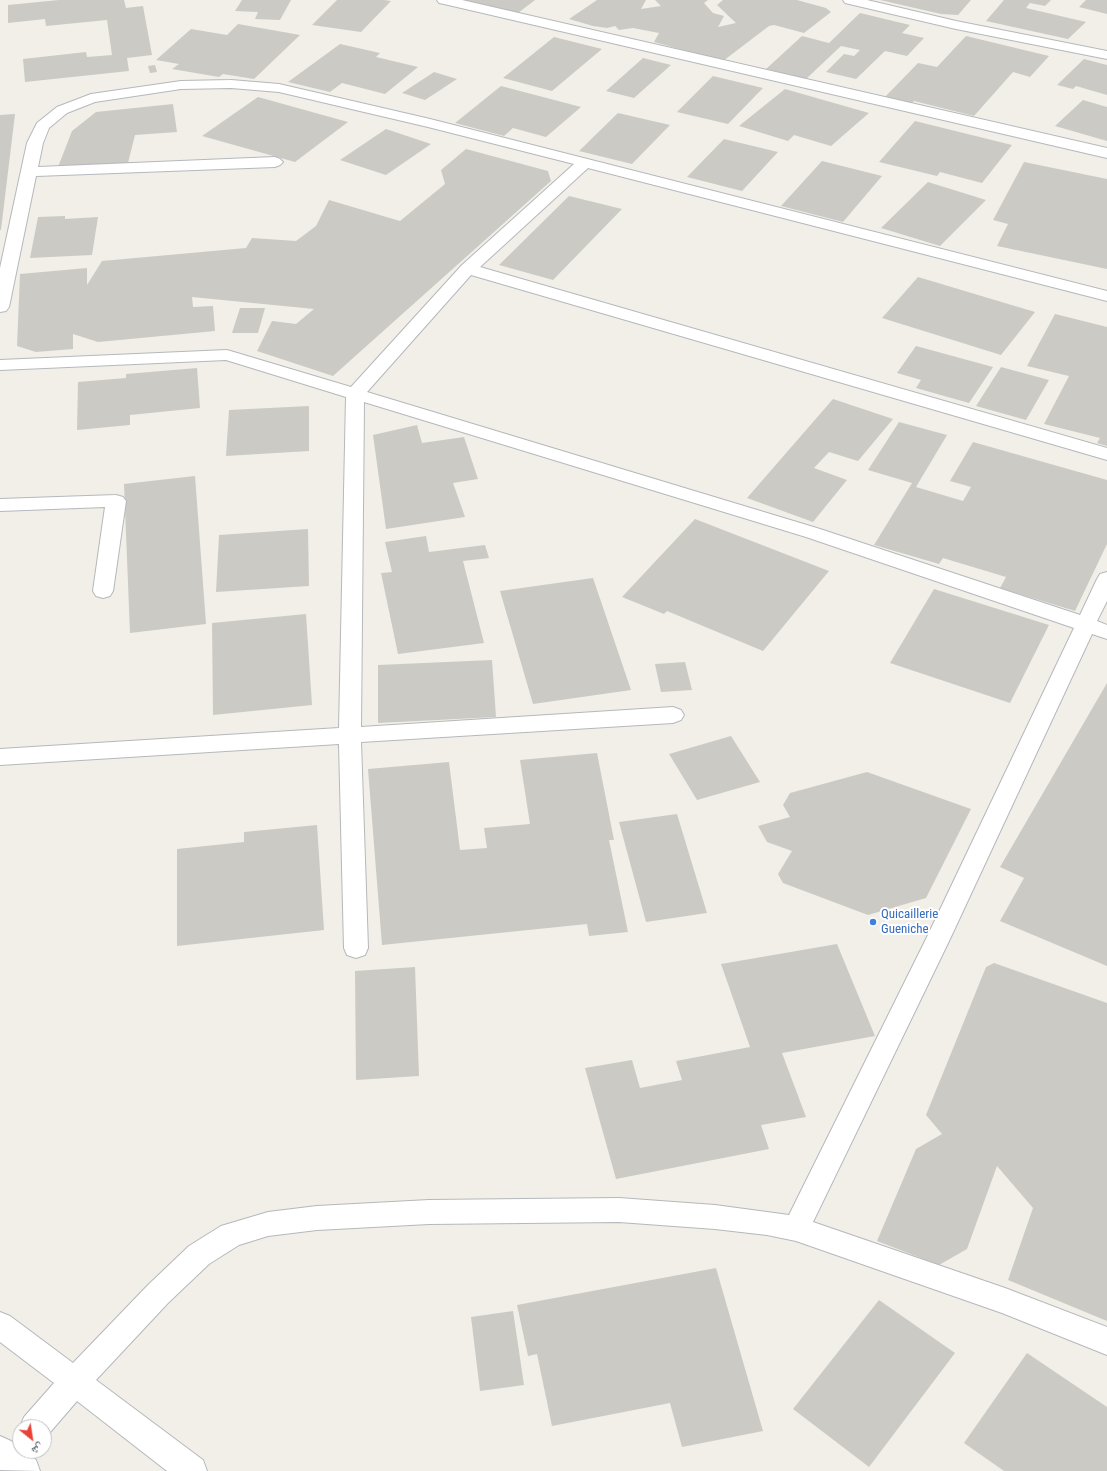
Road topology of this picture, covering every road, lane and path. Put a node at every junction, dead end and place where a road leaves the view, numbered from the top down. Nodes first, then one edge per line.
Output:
1 (444, 0) edge
2 (850, 0) edge
3 (1107, 55) edge
4 (1107, 153) edge
5 (275, 162) dead end
6 (584, 163) junction
7 (29, 172) junction
8 (468, 269) junction
9 (1107, 296) edge
10 (0, 307) edge
11 (0, 365) edge
12 (355, 394) junction
13 (1107, 454) edge
14 (0, 505) edge
15 (1107, 579) edge
16 (103, 591) dead end
17 (1085, 626) junction
18 (1107, 632) edge
19 (673, 715) dead end
20 (350, 736) junction
21 (0, 757) edge
22 (356, 948) dead end
23 (796, 1229) junction
24 (0, 1325) edge
25 (1107, 1341) edge
26 (74, 1382) junction
27 (42, 1419) edge
28 (192, 1471) edge

1 - 4 street
2 - 3 street
5 - 7 street
6 - 7 street
6 - 8 street
6 - 9 street
7 - 10 street
8 - 12 street
8 - 13 street
11 - 12 street
12 - 17 street
12 - 20 street
14 - 16 street
15 - 17 street
17 - 18 street
17 - 23 street
19 - 20 street
20 - 21 street
20 - 22 street
23 - 25 street
23 - 26 street
24 - 26 street
26 - 27 street
26 - 28 street

